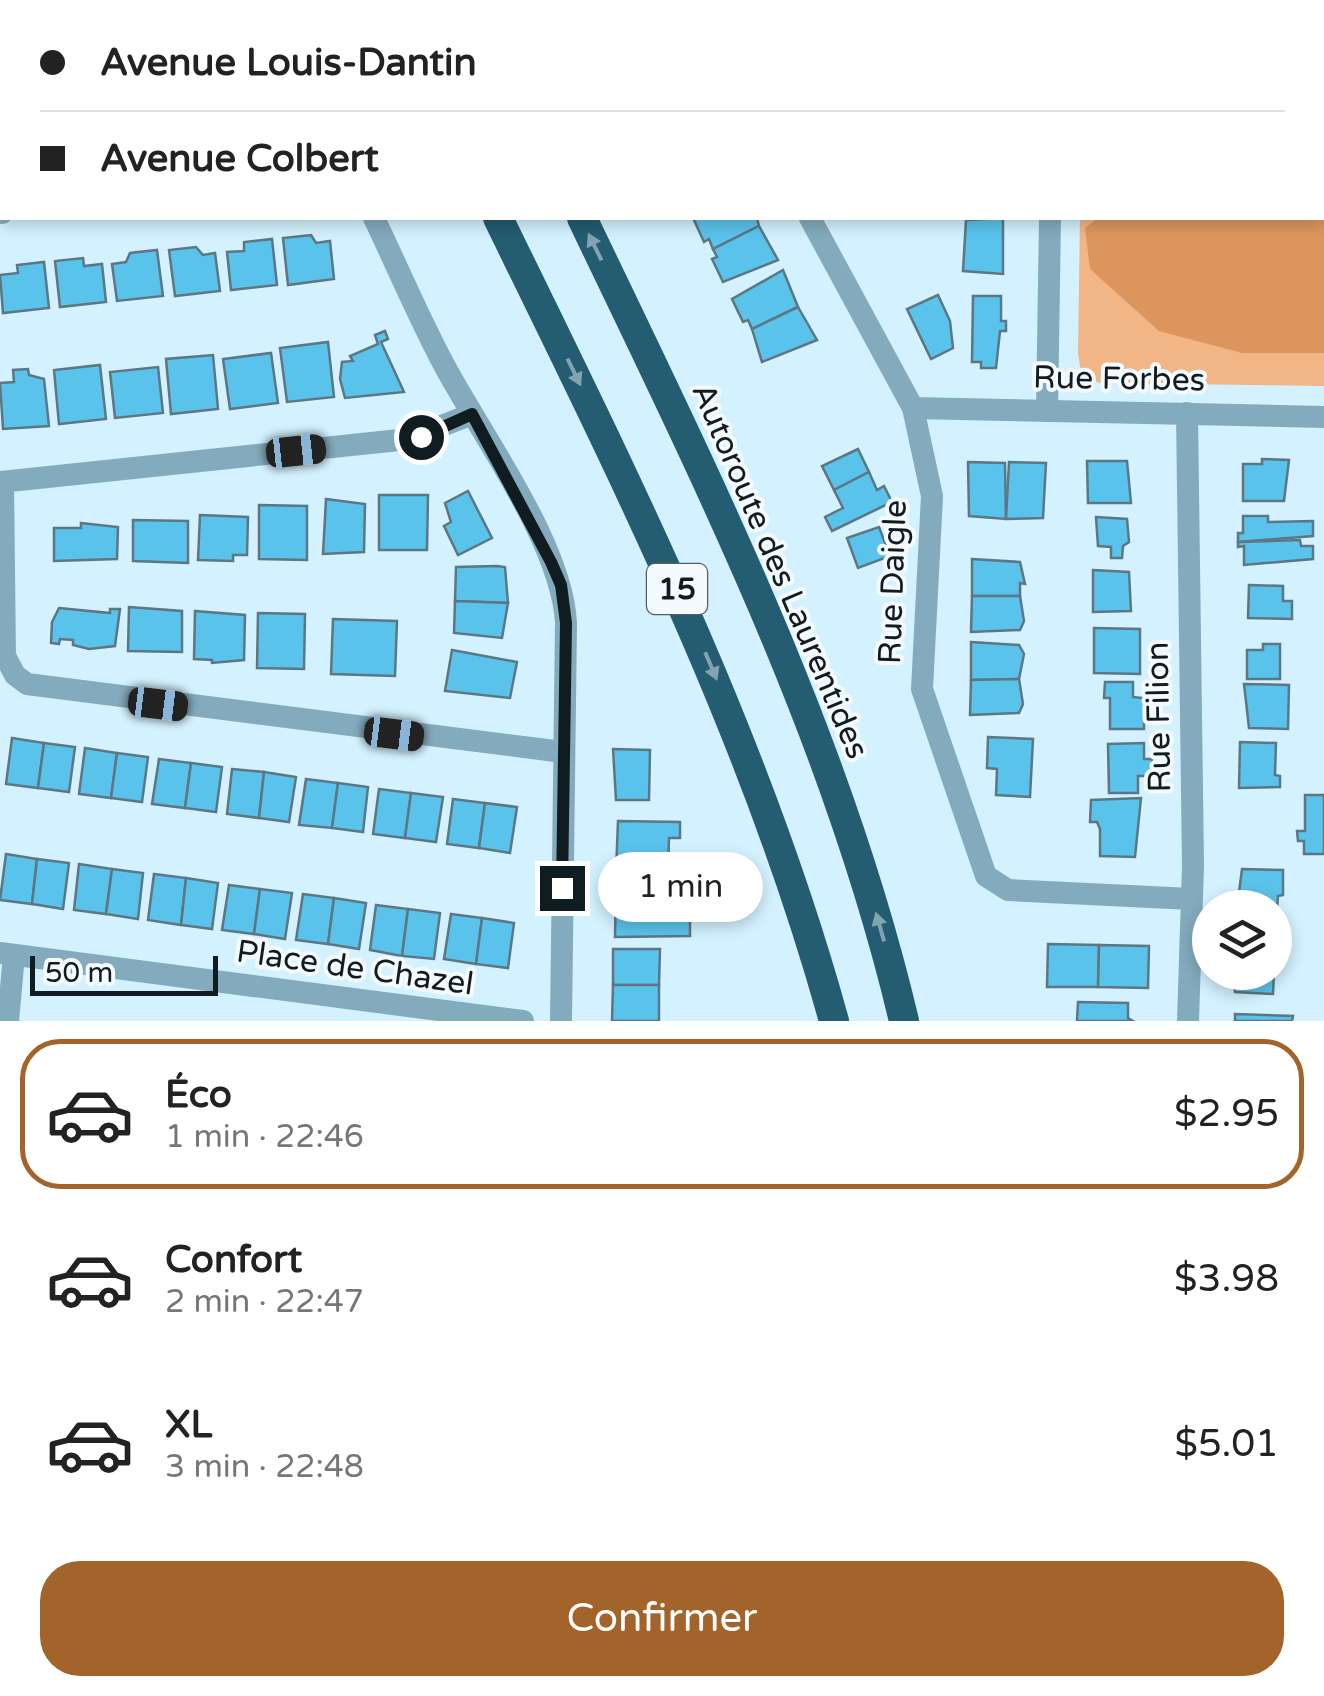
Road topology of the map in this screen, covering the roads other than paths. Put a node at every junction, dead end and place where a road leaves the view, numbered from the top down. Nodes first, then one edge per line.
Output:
1 (375, 220) edge
2 (496, 220) edge
3 (583, 220) edge
4 (811, 220) edge
5 (1050, 220) edge
6 (913, 408) junction
7 (1047, 411) junction
8 (1188, 413) junction
9 (472, 414) junction
10 (1324, 416) edge
11 (1, 482) edge
12 (564, 752) junction
13 (1191, 899) junction
14 (7, 954) edge
15 (8, 1021) edge
16 (523, 1021) edge
17 (561, 1021) edge
18 (834, 1021) edge
19 (904, 1021) edge
20 (1188, 1021) edge

1 - 9 street
2 -> 18 highway, 15
19 -> 3 highway, Autoroute des Laurentides / 15
4 - 6 street, Rue Daigle
5 - 7 street
6 - 7 street, Rue Forbes
6 - 13 street, Rue Daigle
7 - 8 street, Rue Forbes
8 - 10 street, Rue Forbes
8 - 13 street, Rue Filion
9 - 11 street
9 - 12 street
11 - 12 street
12 - 17 street
13 - 20 street, Rue Filion
14 - 15 street
14 - 16 street, Place de Chazel

